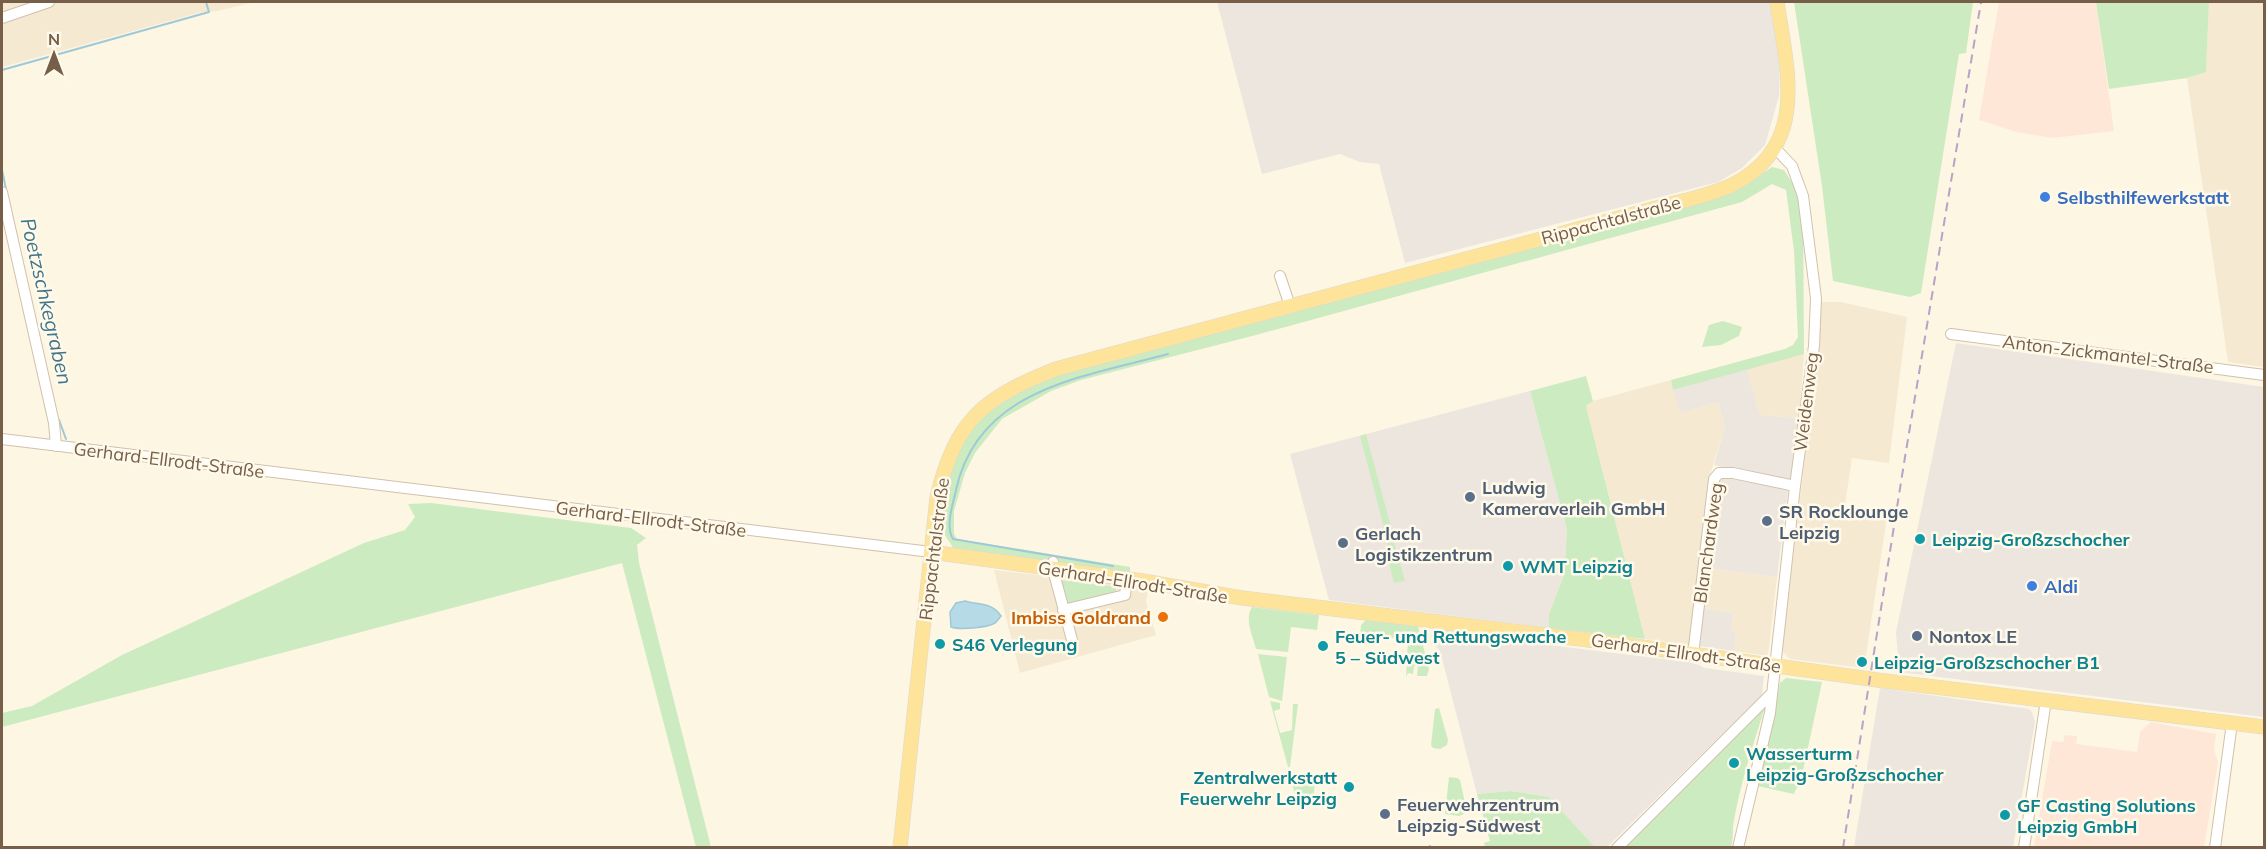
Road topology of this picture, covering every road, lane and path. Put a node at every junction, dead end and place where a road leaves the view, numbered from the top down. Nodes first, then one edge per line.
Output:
1 (49, 2) edge
2 (1777, 2) edge
3 (2, 18) edge
4 (1775, 148) junction
5 (2, 192) edge
6 (1281, 276) dead end
7 (1290, 306) junction
8 (1951, 334) dead end
9 (2265, 375) edge
10 (2, 439) edge
11 (56, 446) junction
12 (1795, 486) junction
13 (931, 552) junction
14 (1054, 566) junction
15 (1127, 579) junction
16 (1064, 610) junction
17 (1072, 640) dead end
18 (1693, 655) junction
19 (1774, 665) junction
20 (1771, 694) junction
21 (2046, 700) junction
22 (2232, 723) junction
23 (2265, 727) edge
24 (900, 848) edge
25 (1617, 848) edge
26 (1738, 848) edge
27 (2024, 848) edge
28 (2215, 848) edge

1 - 3 street
2 - 4 main road, Rippachtalstraße
4 - 7 main road, Rippachtalstraße
4 - 12 street, Weidenweg
5 - 11 street
6 - 7 street
7 - 13 main road, Rippachtalstraße
8 - 9 street, Anton-Zickmantel-Straße
10 - 11 street, Gerhard-Ellrodt-Straße
11 - 13 street, Gerhard-Ellrodt-Straße
12 - 18 street, Blanchardweg
12 - 19 street, Weidenweg
13 - 14 main road, Gerhard-Ellrodt-Straße
13 - 24 main road, Rippachtalstraße
14 - 15 main road, Gerhard-Ellrodt-Straße
14 - 16 street
15 - 16 street
15 - 18 main road, Gerhard-Ellrodt-Straße
16 - 17 street
18 - 19 main road, Gerhard-Ellrodt-Straße
19 - 20 street, Weidenweg
19 - 21 main road, Gerhard-Ellrodt-Straße
20 - 25 street
20 - 26 street, Weidenweg
21 - 22 main road, Gerhard-Ellrodt-Straße
21 - 27 street
22 - 23 main road, Gerhard-Ellrodt-Straße
22 - 28 street

